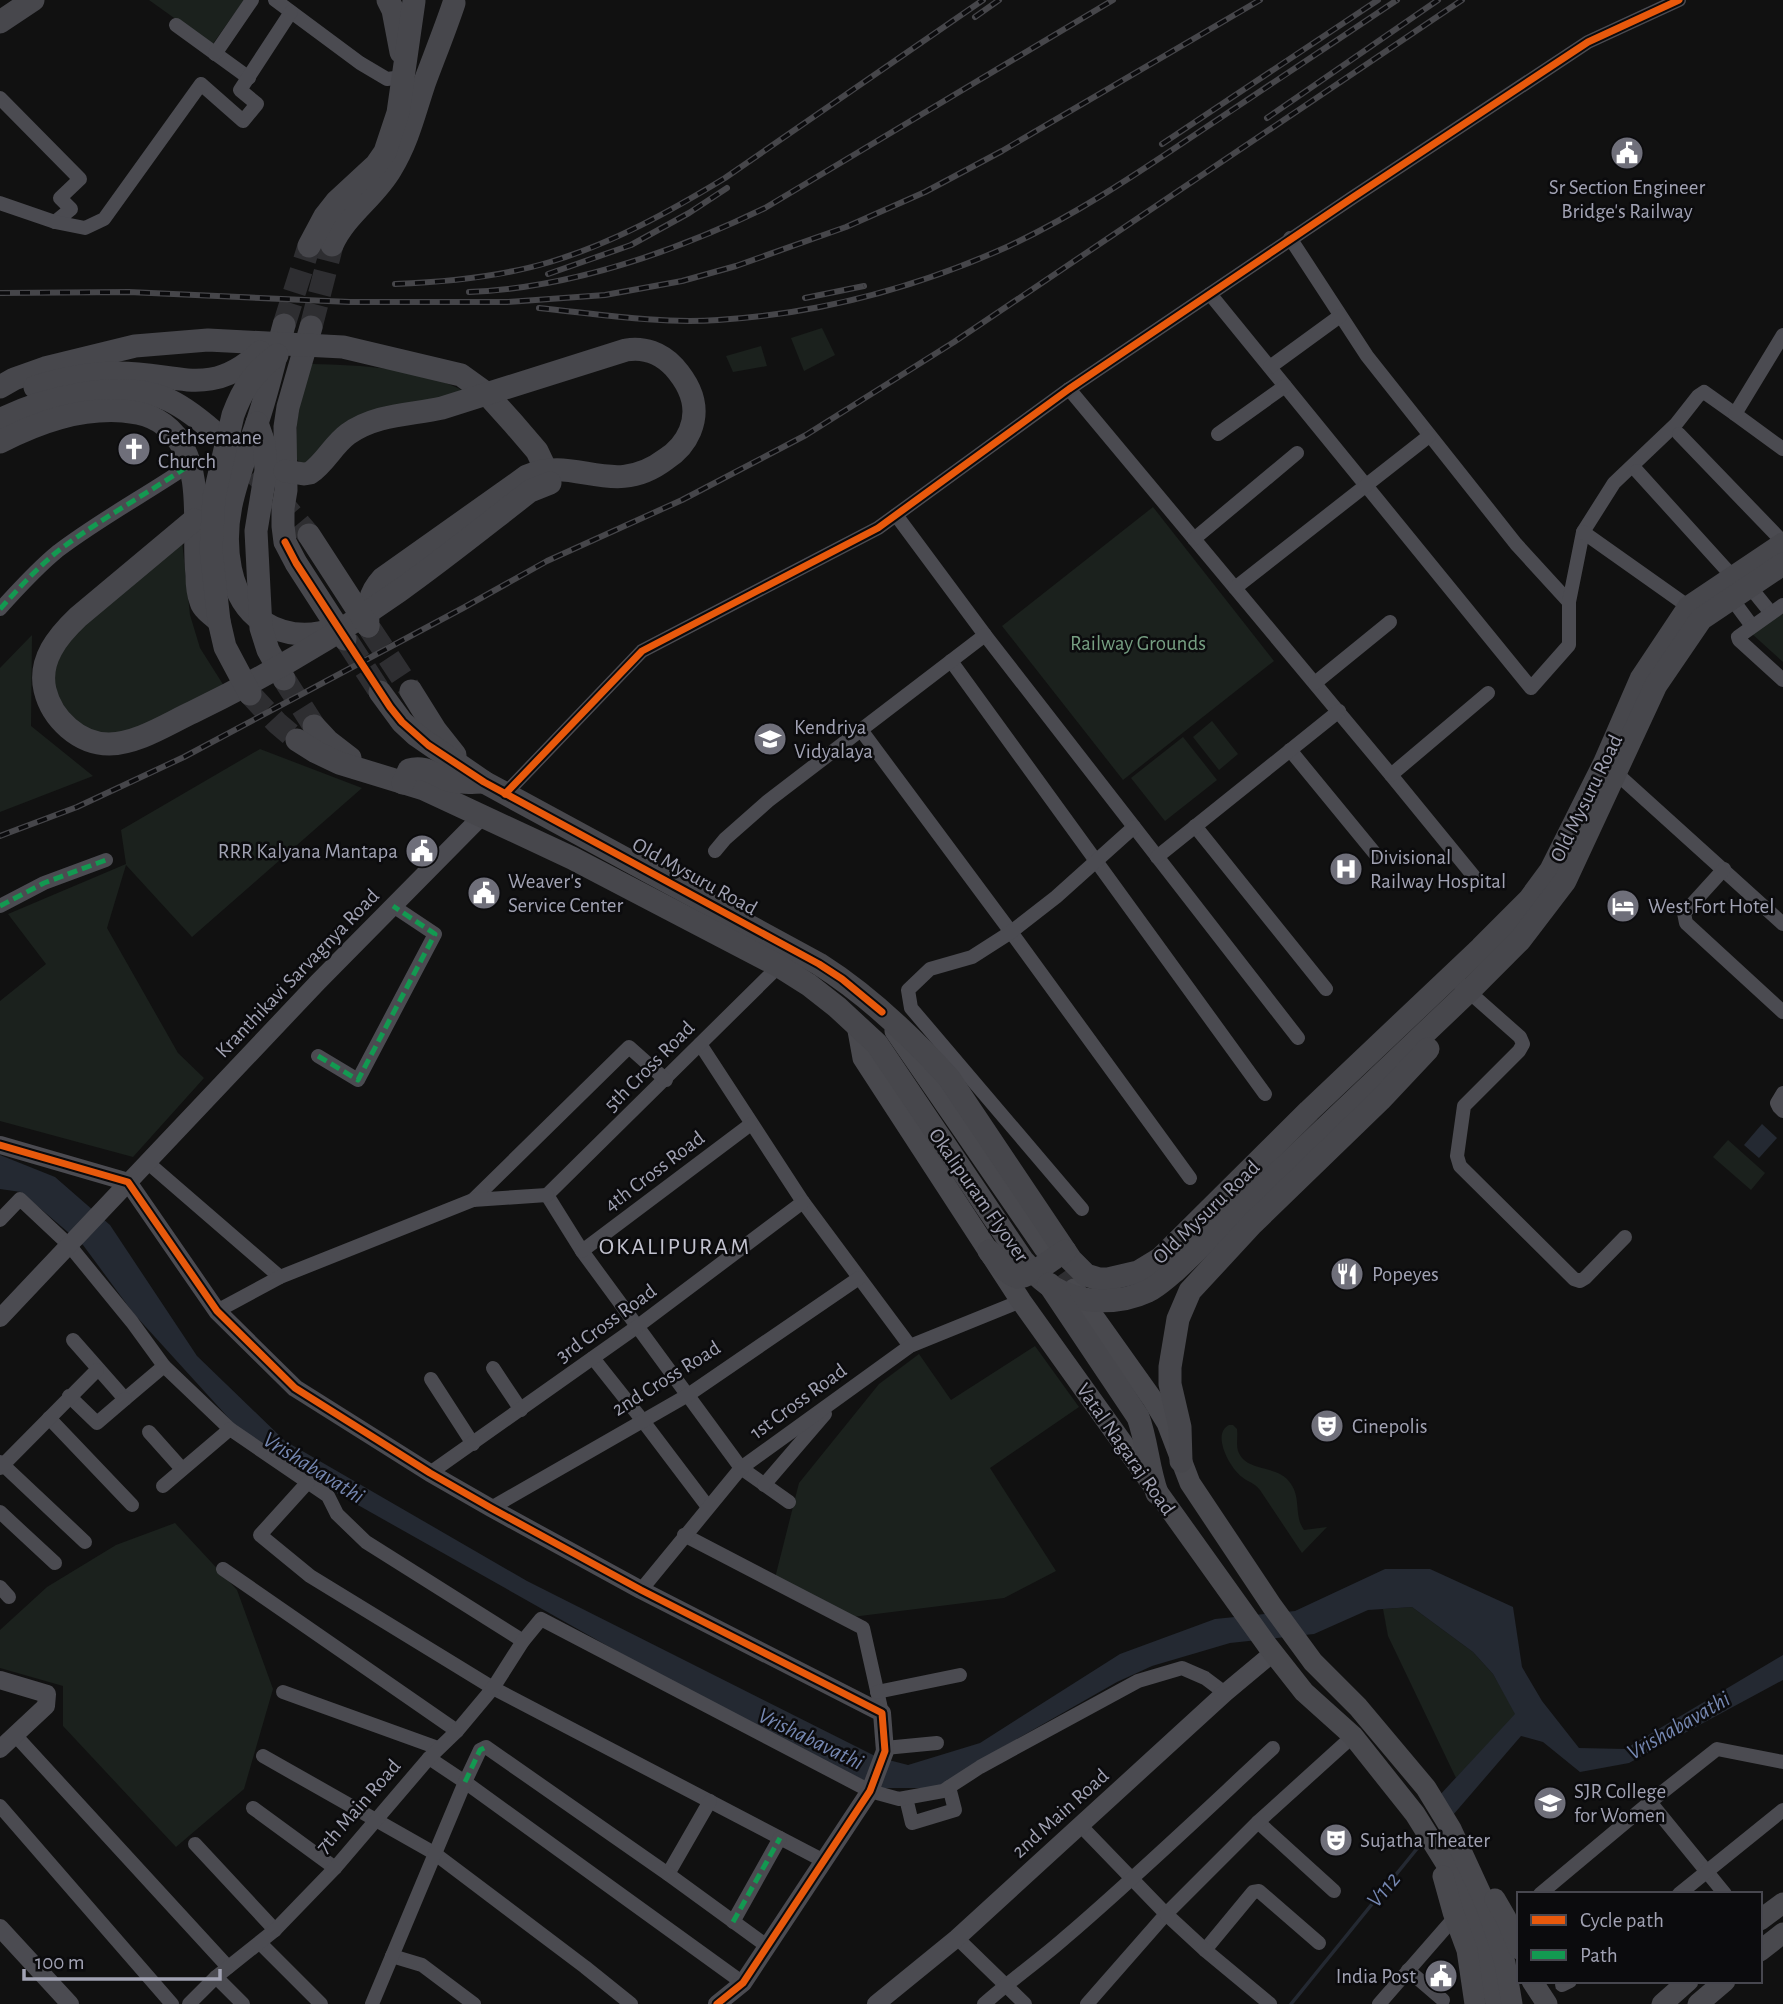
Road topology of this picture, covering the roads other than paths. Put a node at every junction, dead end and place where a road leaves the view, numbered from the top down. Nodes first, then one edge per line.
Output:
1 (33, 0) edge
2 (252, 0) edge
3 (275, 0) edge
4 (388, 0) edge
5 (414, 0) edge
6 (1679, 0) edge
7 (455, 1) edge
8 (291, 12) junction
9 (0, 22) edge
10 (176, 25) dead end
11 (215, 54) junction
12 (249, 78) junction
13 (408, 81) junction
14 (0, 97) edge
15 (0, 203) edge
16 (55, 222) junction
17 (1290, 238) junction
18 (332, 245) tunnel mouth
19 (309, 246) tunnel mouth
20 (1210, 294) junction
21 (1340, 316) junction
22 (1783, 335) edge
23 (305, 336) junction
24 (1778, 355) edge
25 (1270, 367) junction
26 (1286, 386) junction
27 (3, 390) edge
28 (1069, 390) junction
29 (485, 393) junction
30 (1735, 414) junction
31 (0, 420) edge
32 (257, 423) junction
33 (213, 431) tunnel mouth
34 (1679, 433) dead end
35 (1218, 434) dead end
36 (1429, 436) junction
37 (0, 442) edge
38 (1783, 449) edge
39 (1297, 453) dead end
40 (191, 464) junction
41 (285, 471) junction
42 (1637, 471) dead end
43 (545, 477) junction
44 (1366, 485) junction
45 (896, 515) junction
46 (203, 525) junction
47 (1583, 532) junction
48 (309, 535) tunnel mouth
49 (1194, 539) junction
50 (1783, 543) edge
51 (1783, 564) edge
52 (1235, 588) junction
53 (1739, 588) junction
54 (1569, 602) junction
55 (1689, 607) junction
56 (0, 609) edge
57 (1777, 609) edge
58 (1390, 622) dead end
59 (1752, 626) junction
60 (358, 630) junction
61 (985, 635) junction
62 (951, 661) junction
63 (284, 679) tunnel mouth
64 (1783, 680) edge
65 (1315, 683) junction
66 (411, 691) tunnel mouth
67 (380, 692) tunnel mouth
68 (1488, 694) dead end
69 (250, 695) tunnel mouth
70 (1339, 711) junction
71 (861, 730) junction
72 (305, 733) tunnel mouth
73 (1290, 750) junction
74 (1616, 773) junction
75 (1391, 775) junction
76 (484, 782) junction
77 (403, 783) junction
78 (505, 794) junction
79 (481, 817) junction
80 (1195, 826) junction
81 (1134, 827) junction
82 (715, 851) dead end
83 (1377, 856) dead end
84 (1157, 857) junction
85 (106, 860) dead end
86 (1095, 860) junction
87 (1724, 869) junction
88 (1476, 878) dead end
89 (0, 906) edge
90 (393, 906) junction
91 (1783, 924) edge
92 (1011, 932) junction
93 (779, 966) junction
94 (1451, 976) junction
95 (1326, 989) dead end
96 (1467, 992) junction
97 (1783, 1012) edge
98 (857, 1025) junction
99 (1298, 1038) dead end
100 (700, 1044) junction
101 (318, 1056) dead end
102 (666, 1080) junction
103 (1783, 1093) edge
104 (1265, 1094) dead end
105 (1783, 1111) edge
106 (751, 1124) junction
107 (0, 1145) edge
108 (147, 1162) junction
109 (1190, 1178) dead end
110 (128, 1182) junction
111 (547, 1195) junction
112 (473, 1200) junction
113 (803, 1202) junction
114 (1082, 1209) dead end
115 (0, 1220) edge
116 (1625, 1237) dead end
117 (69, 1245) junction
118 (1055, 1250) junction
119 (582, 1251) junction
120 (989, 1251) junction
121 (280, 1277) junction
122 (859, 1278) junction
123 (1079, 1281) junction
124 (1021, 1301) junction
125 (217, 1311) junction
126 (0, 1318) edge
127 (638, 1326) junction
128 (73, 1340) dead end
129 (910, 1346) junction
130 (593, 1359) junction
131 (164, 1366) junction
132 (493, 1368) dead end
133 (97, 1370) junction
134 (431, 1378) dead end
135 (688, 1395) junction
136 (69, 1396) junction
137 (839, 1397) junction
138 (125, 1399) junction
139 (521, 1410) junction
140 (49, 1418) junction
141 (643, 1420) junction
142 (230, 1429) junction
143 (149, 1432) dead end
144 (473, 1444) junction
145 (1181, 1461) junction
146 (1, 1465) edge
147 (741, 1468) junction
148 (182, 1469) junction
149 (430, 1473) junction
150 (307, 1482) junction
151 (765, 1485) junction
152 (163, 1486) dead end
153 (1157, 1493) junction
154 (789, 1502) dead end
155 (132, 1505) dead end
156 (708, 1507) junction
157 (491, 1508) junction
158 (0, 1511) edge
159 (684, 1535) junction
160 (85, 1542) dead end
161 (55, 1563) dead end
162 (223, 1569) dead end
163 (641, 1590) junction
164 (523, 1641) junction
165 (1270, 1649) junction
166 (960, 1675) dead end
167 (0, 1680) edge
168 (493, 1688) junction
169 (283, 1692) dead end
170 (877, 1692) junction
171 (1224, 1693) junction
172 (882, 1713) junction
173 (457, 1731) junction
174 (15, 1735) junction
175 (1353, 1736) junction
176 (937, 1743) dead end
177 (1273, 1748) dead end
178 (0, 1749) edge
179 (885, 1750) junction
180 (433, 1753) junction
181 (263, 1756) dead end
182 (1783, 1762) edge
183 (464, 1782) junction
184 (949, 1787) junction
185 (870, 1790) junction
186 (906, 1798) junction
187 (710, 1801) junction
188 (1650, 1802) junction
189 (0, 1806) edge
190 (253, 1808) dead end
191 (1783, 1810) edge
192 (376, 1820) junction
193 (1258, 1822) junction
194 (1080, 1825) junction
195 (779, 1838) junction
196 (195, 1844) dead end
197 (1435, 1847) junction
198 (434, 1853) junction
199 (1465, 1857) junction
200 (824, 1861) junction
201 (335, 1868) junction
202 (1706, 1872) junction
203 (668, 1874) junction
204 (1132, 1878) junction
205 (1334, 1891) dead end
206 (1542, 1892) edge
207 (1681, 1892) edge
208 (1723, 1892) edge
209 (1783, 1903) edge
210 (1167, 1914) junction
211 (1455, 1917) junction
212 (1762, 1919) edge
213 (733, 1922) junction
214 (0, 1928) edge
215 (275, 1930) junction
216 (1783, 1933) edge
217 (957, 1938) junction
218 (1319, 1942) dead end
219 (260, 1943) junction
220 (1517, 1945) edge
221 (767, 1947) junction
222 (1762, 1949) edge
223 (1205, 1950) junction
224 (391, 1956) junction
225 (228, 1967) junction
226 (1408, 1970) junction
227 (216, 1977) junction
228 (743, 1983) junction
229 (1532, 1983) edge
230 (1533, 1983) edge
231 (1686, 1983) edge
232 (1723, 1983) edge
233 (1005, 1985) junction
234 (1443, 2000) dead end
235 (69, 2004) edge
236 (173, 2004) edge
237 (189, 2004) edge
238 (243, 2004) edge
239 (321, 2004) edge
240 (372, 2004) edge
241 (474, 2004) edge
242 (631, 2004) edge
243 (717, 2004) edge
244 (876, 2004) edge
245 (984, 2004) edge
246 (1025, 2004) edge
247 (1087, 2004) edge
248 (1270, 2004) edge
249 (1379, 2004) edge
250 (1475, 2004) edge
251 (1496, 2004) edge
252 (1512, 2004) edge
253 (1533, 2004) edge
254 (1547, 2004) edge
255 (1662, 2004) edge
256 (1698, 2004) edge

1 - 9 main road
2 - 11 street
3 - 8 street
4 - 13 main road
5 - 7 main road
5 - 13 main road
6 - 17 street
7 - 13 main road
8 - 12 street
8 - 13 street
10 - 11 street
11 - 12 street
12 - 16 street
13 - 18 main road
13 - 19 main road
14 - 16 street
15 - 16 street
17 - 20 street
17 - 21 street
20 - 25 street
20 - 28 street
21 - 25 street
21 - 36 street
22 - 24 street
23 - 27 main road
23 - 29 main road
23 - 41 main road
23 - 46 main road
24 - 30 street
25 - 26 street
26 - 35 street
26 - 44 street
27 - 32 main road
28 - 45 street
28 - 49 street
29 - 41 main road
29 - 43 main road
29 - 43 main road
30 - 38 street
30 - 47 street
31 - 33 main road
32 - 60 main road
32 - 63 main road
34 - 50 street
36 - 44 street
36 - 54 street
37 - 40 main road
39 - 49 street
40 - 46 main road
40 - 56 street
41 - 60 main road
42 - 53 street
43 - 60 main road
44 - 52 street
44 - 54 street
45 - 61 street
45 - 78 street
46 - 60 main road
46 - 69 main road
47 - 54 street
47 - 55 street
48 - 60 main road
49 - 52 street
50 - 53 main road, Old Mysuru Road
51 - 53 main road, Old Mysuru Road
52 - 65 street
53 - 55 main road, Old Mysuru Road
53 - 57 street
53 - 59 street
53 - 74 main road, Old Mysuru Road
55 - 94 main road, Old Mysuru Road
57 - 59 street
58 - 65 street
59 - 64 street
61 - 62 street
61 - 81 street
62 - 71 street
62 - 86 street
65 - 70 street
66 - 76 main road
67 - 76 main road
68 - 75 street
70 - 73 street
70 - 75 street
71 - 82 street
71 - 92 street
72 - 77 main road, Old Mysuru Road
73 - 80 street
73 - 83 street
74 - 87 street
74 - 96 main road, Old Mysuru Road
75 - 88 street
76 - 77 main road
76 - 78 main road, Old Mysuru Road
77 - 79 main road, Old Mysuru Road
78 - 118 main road, Old Mysuru Road
79 - 90 street, Kranthikavi Sarvagnya Road
79 - 93 main road, Old Mysuru Road
80 - 84 street
80 - 95 street
81 - 84 street
81 - 86 street
84 - 99 street
85 - 89 street
86 - 92 street
86 - 104 street
87 - 91 street
87 - 97 street
90 - 101 street
90 - 108 street, Kranthikavi Sarvagnya Road
92 - 109 street
92 - 114 street
93 - 98 main road, Old Mysuru Road
93 - 100 street, 5th Cross Road
94 - 96 street
94 - 123 main road, Old Mysuru Road
96 - 98 main road, Okalipuram Flyover
96 - 116 street
96 - 145 main road
98 - 120 main road, Vatal Nagaraj Road
100 - 102 street, 5th Cross Road
100 - 106 street
102 - 111 street, 5th Cross Road
102 - 112 street
103 - 105 street
106 - 113 street
106 - 119 street, 4th Cross Road
107 - 110 street
108 - 110 street, Kranthikavi Sarvagnya Road
108 - 121 street
110 - 117 street, Kranthikavi Sarvagnya Road
110 - 125 street
111 - 112 street
111 - 119 street
112 - 121 street
113 - 122 street
113 - 127 street, 3rd Cross Road
115 - 117 street
117 - 126 street, Kranthikavi Sarvagnya Road
117 - 131 street
118 - 120 main road
118 - 123 main road, Old Mysuru Road
119 - 127 street
120 - 124 main road, Vatal Nagaraj Road
121 - 125 street
122 - 129 street
122 - 135 street, 2nd Cross Road
123 - 145 main road, Vatal Nagaraj Road
123 - 153 main road
124 - 129 street, 1st Cross Road
124 - 153 main road, Vatal Nagaraj Road
125 - 149 street
127 - 130 street, 3rd Cross Road
127 - 135 street
128 - 133 street
129 - 137 street, 1st Cross Road
130 - 139 street, 3rd Cross Road
130 - 141 street
131 - 138 street
131 - 142 street
132 - 139 street
133 - 136 street
133 - 138 street
134 - 144 street
135 - 141 street, 2nd Cross Road
135 - 147 street
136 - 138 street
136 - 140 street
137 - 147 street, 1st Cross Road
137 - 151 street
139 - 144 street, 3rd Cross Road
140 - 146 street
140 - 155 street
141 - 156 street
141 - 157 street, 2nd Cross Road
142 - 148 street
142 - 150 street
143 - 148 street
144 - 149 street, 3rd Cross Road
145 - 199 main road, Vatal Nagaraj Road
146 - 160 street
147 - 151 street
147 - 156 street, 1st Cross Road
148 - 152 street
149 - 157 street
150 - 164 street
150 - 168 street
151 - 154 street
153 - 165 main road, Vatal Nagaraj Road
156 - 159 street, 1st Cross Road
157 - 163 street
158 - 161 street
159 - 163 street, 1st Cross Road
159 - 170 street
162 - 173 street
163 - 172 street
164 - 168 street, 7th Main Road
164 - 185 street, 7th Main Road
165 - 171 street, 2nd Main Road
165 - 175 main road, Vatal Nagaraj Road
166 - 170 street
167 - 174 street
168 - 173 street, 7th Main Road
168 - 187 street
169 - 180 street
170 - 172 street
171 - 184 street
171 - 194 street, 2nd Main Road
172 - 179 street
173 - 180 street, 7th Main Road
174 - 178 street
174 - 225 street
175 - 193 street
175 - 197 main road, Vatal Nagaraj Road
176 - 179 street
177 - 204 street
179 - 185 street
180 - 183 street
180 - 192 street, 7th Main Road
181 - 192 street
182 - 188 street
183 - 198 street
183 - 203 street
183 - 228 street
184 - 186 street
184 - 186 street
185 - 186 street
185 - 200 street
187 - 195 street
187 - 203 street
188 - 202 street
188 - 206 street
189 - 236 street
190 - 201 street
191 - 202 street
192 - 198 street
192 - 201 street, 7th Main Road
193 - 205 street
193 - 210 street
194 - 204 street
194 - 217 street, 2nd Main Road
195 - 200 street
195 - 213 street
196 - 215 street
197 - 211 main road
197 - 251 main road
198 - 224 street
198 - 242 street
199 - 220 main road
199 - 252 main road
200 - 221 street
201 - 215 street, 7th Main Road
202 - 207 street
202 - 208 street
203 - 213 street
204 - 210 street
204 - 233 street
209 - 212 main road
210 - 223 street
210 - 247 street
211 - 226 street
211 - 250 main road
213 - 221 street
214 - 235 street
215 - 219 street, 7th Main Road
216 - 222 main road
217 - 233 street
217 - 244 street, 2nd Main Road
218 - 223 street
219 - 225 street, 7th Main Road
219 - 239 street
221 - 228 street
223 - 248 street
224 - 240 street
224 - 241 street
225 - 227 street, 7th Main Road
226 - 234 street
226 - 249 street
227 - 237 street, 7th Main Road
227 - 238 street
228 - 243 street
229 - 253 main road
230 - 254 main road
231 - 255 main road
232 - 256 main road
233 - 245 street
233 - 246 street

